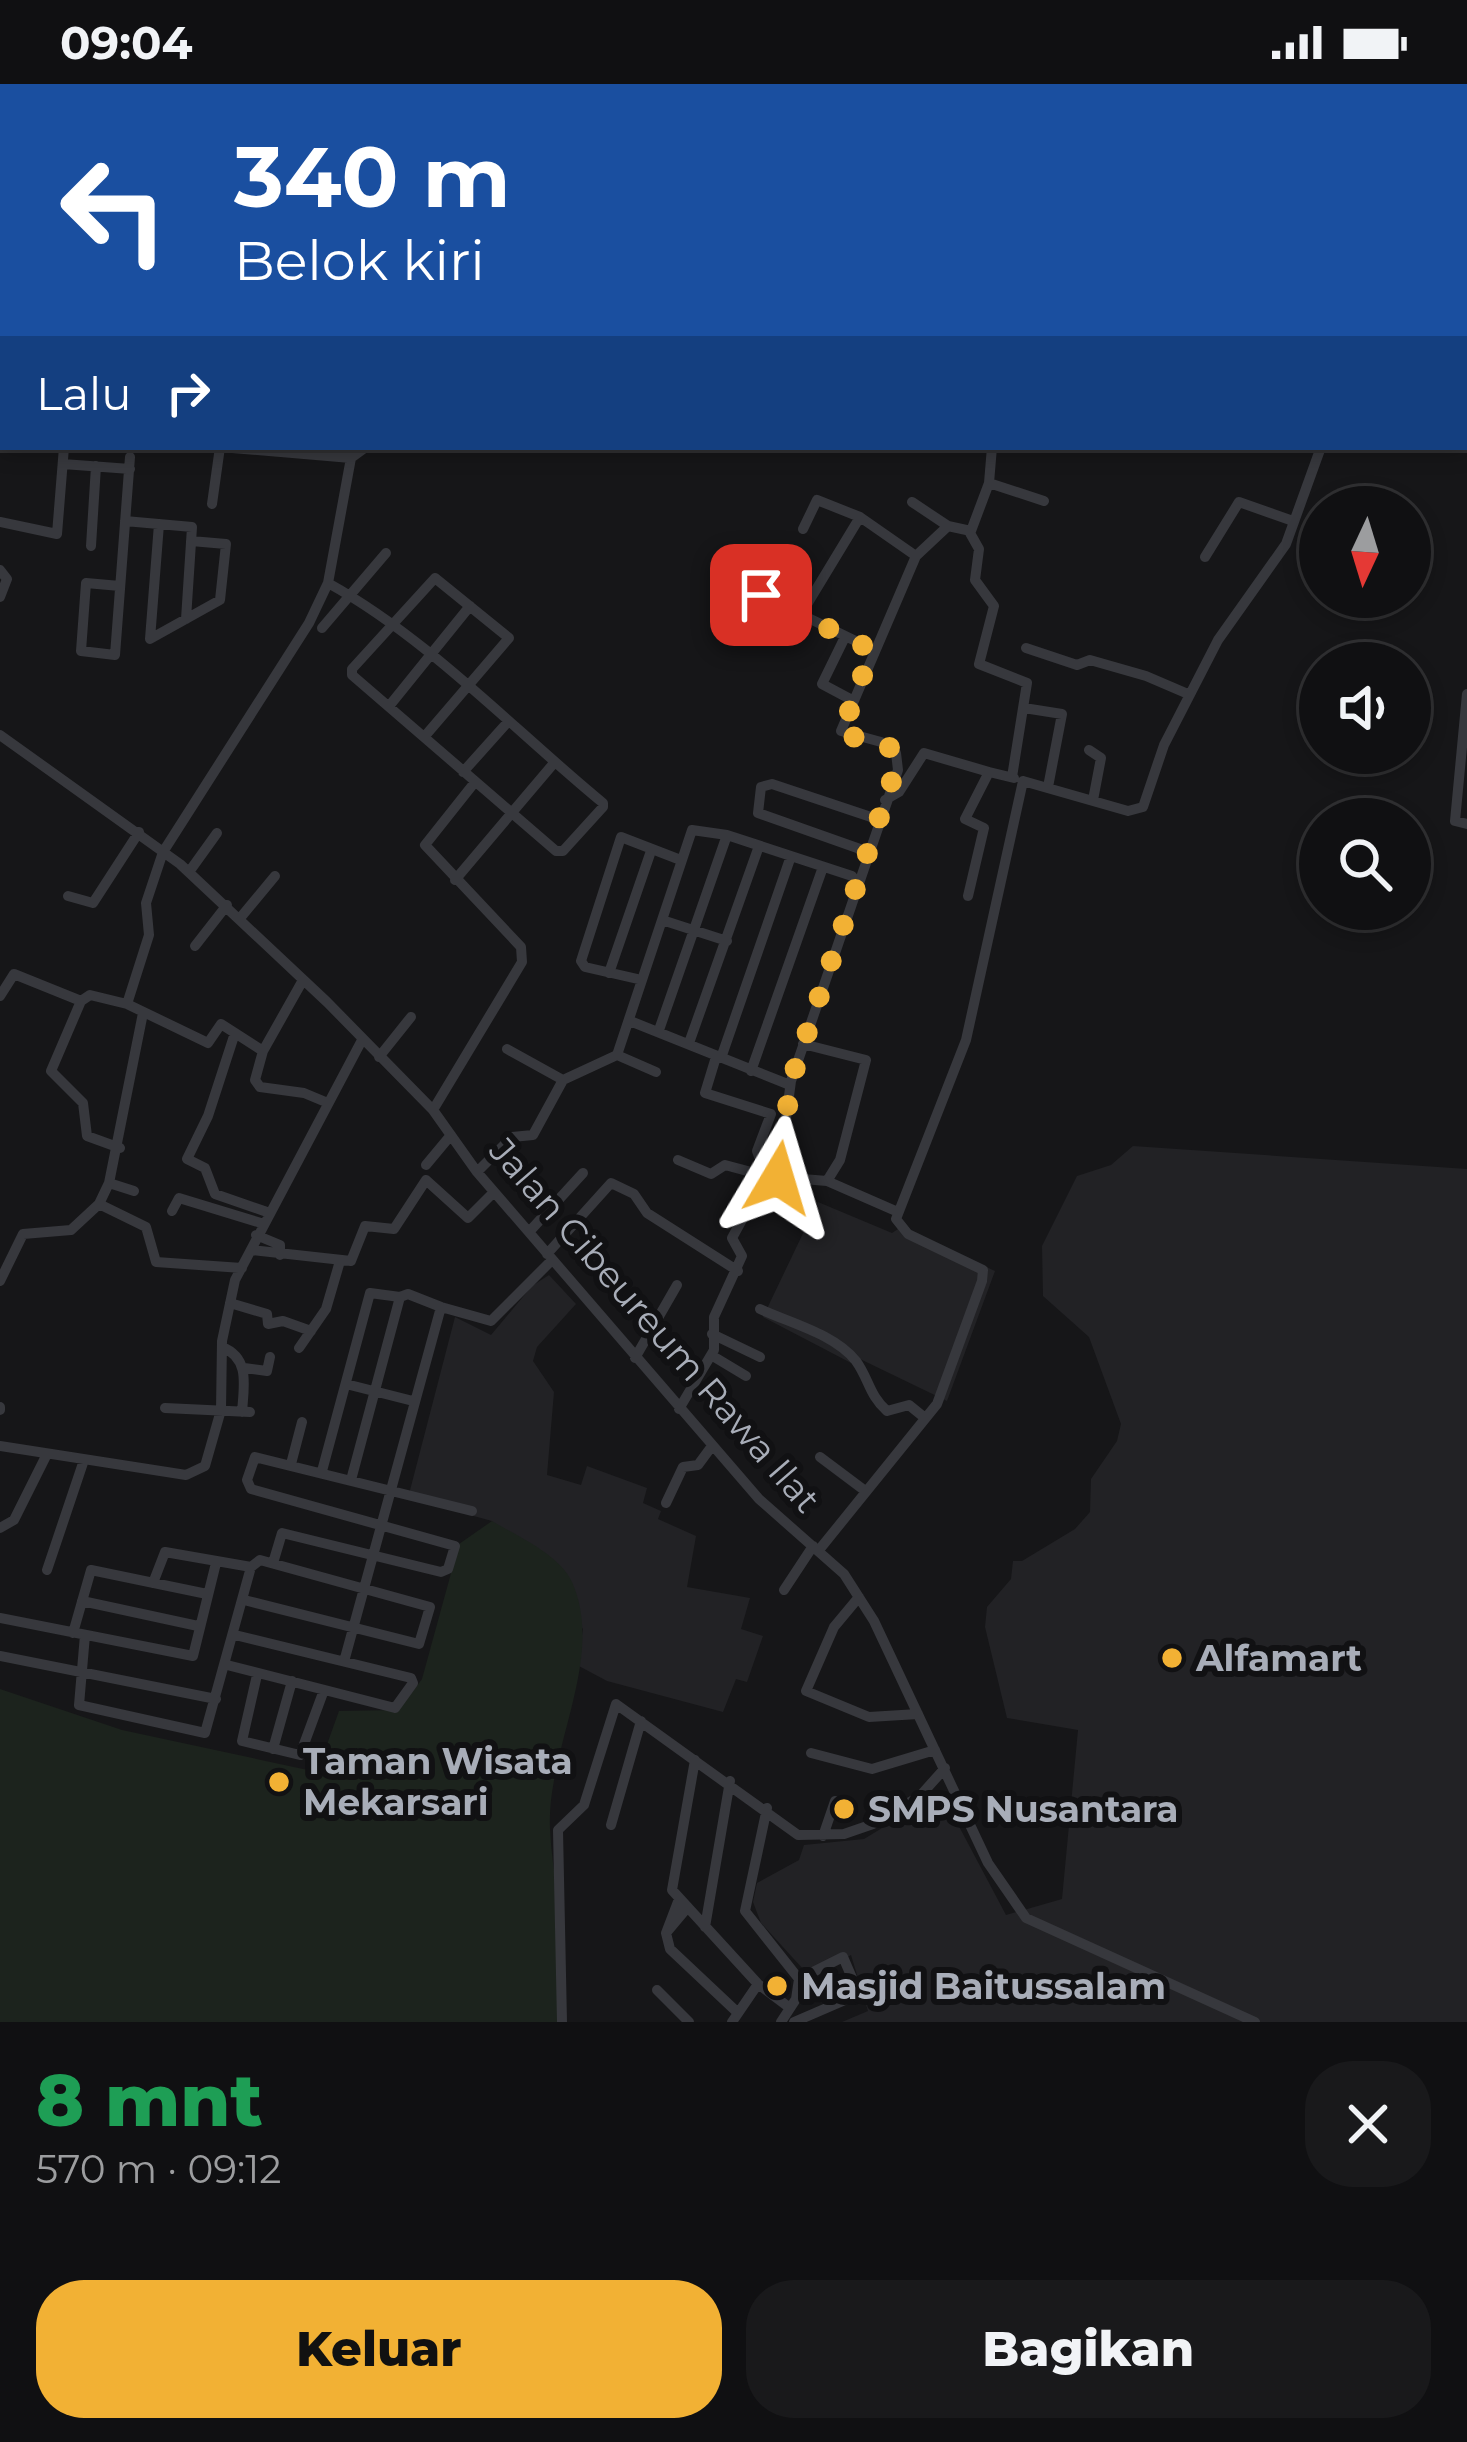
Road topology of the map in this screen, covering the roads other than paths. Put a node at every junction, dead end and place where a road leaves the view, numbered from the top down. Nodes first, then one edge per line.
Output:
1 (64, 450) edge
2 (222, 450) edge
3 (258, 450) edge
4 (362, 450) edge
5 (992, 450) edge
6 (1320, 450) edge
7 (351, 458) junction
8 (63, 464) junction
9 (96, 466) junction
10 (989, 483) junction
11 (1044, 501) dead end
12 (913, 502) dead end
13 (212, 504) dead end
14 (860, 517) junction
15 (125, 521) junction
16 (1293, 521) junction
17 (0, 522) edge
18 (159, 524) junction
19 (948, 526) junction
20 (803, 529) dead end
21 (970, 533) junction
22 (191, 541) junction
23 (91, 546) dead end
24 (386, 553) dead end
25 (916, 556) junction
26 (1205, 556) dead end
27 (0, 570) edge
28 (328, 584) junction
29 (120, 586) junction
30 (0, 597) edge
31 (352, 597) junction
32 (470, 606) junction
33 (737, 612) dead end
34 (800, 616) junction
35 (186, 619) junction
36 (390, 623) junction
37 (322, 628) dead end
38 (845, 637) junction
39 (1025, 648) dead end
40 (872, 650) junction
41 (429, 656) junction
42 (468, 690) junction
43 (1189, 694) junction
44 (1467, 694) edge
45 (852, 700) junction
46 (390, 705) junction
47 (1024, 708) junction
48 (506, 724) junction
49 (0, 735) edge
50 (425, 736) junction
51 (1089, 750) dead end
52 (1464, 754) edge
53 (554, 763) junction
54 (463, 772) junction
55 (989, 772) junction
56 (1017, 779) junction
57 (475, 782) junction
58 (1048, 788) junction
59 (885, 800) junction
60 (1093, 800) junction
61 (513, 814) junction
62 (875, 818) junction
63 (1467, 824) edge
64 (139, 832) junction
65 (217, 833) dead end
66 (727, 836) junction
67 (759, 846) junction
68 (860, 849) junction
69 (651, 851) junction
70 (163, 852) junction
71 (791, 856) junction
72 (678, 860) junction
73 (823, 867) junction
74 (189, 872) junction
75 (275, 876) dead end
76 (852, 876) junction
77 (454, 880) junction
78 (68, 896) dead end
79 (968, 896) dead end
80 (226, 905) junction
81 (241, 917) junction
82 (662, 920) junction
83 (693, 930) junction
84 (727, 941) junction
85 (195, 946) dead end
86 (609, 973) junction
87 (303, 980) junction
88 (642, 980) junction
89 (0, 996) edge
90 (82, 1001) junction
91 (127, 1004) junction
92 (143, 1013) junction
93 (411, 1018) dead end
94 (630, 1021) junction
95 (659, 1030) junction
96 (234, 1036) junction
97 (362, 1040) junction
98 (689, 1043) junction
99 (803, 1045) junction
100 (507, 1049) dead end
101 (263, 1051) junction
102 (616, 1055) junction
103 (380, 1057) junction
104 (718, 1057) junction
105 (752, 1071) junction
106 (656, 1072) dead end
107 (563, 1080) junction
108 (787, 1083) junction
109 (328, 1103) junction
110 (434, 1110) junction
111 (451, 1135) junction
112 (120, 1148) junction
113 (678, 1160) dead end
114 (426, 1165) dead end
115 (477, 1172) junction
116 (584, 1173) dead end
117 (772, 1177) junction
118 (827, 1181) junction
119 (109, 1183) junction
120 (134, 1191) dead end
121 (494, 1192) junction
122 (99, 1204) junction
123 (172, 1211) dead end
124 (898, 1212) junction
125 (261, 1224) junction
126 (529, 1232) junction
127 (252, 1250) junction
128 (280, 1255) junction
129 (550, 1257) junction
130 (340, 1261) junction
131 (242, 1268) junction
132 (738, 1271) junction
133 (0, 1281) edge
134 (677, 1285) dead end
135 (400, 1297) junction
136 (230, 1303) junction
137 (440, 1307) junction
138 (760, 1309) dead end
139 (311, 1331) junction
140 (712, 1334) junction
141 (222, 1347) junction
142 (299, 1348) dead end
143 (711, 1355) junction
144 (270, 1357) dead end
145 (635, 1358) junction
146 (760, 1358) dead end
147 (244, 1368) junction
148 (746, 1376) dead end
149 (346, 1384) junction
150 (377, 1391) junction
151 (413, 1401) junction
152 (165, 1408) dead end
153 (679, 1409) junction
154 (220, 1410) junction
155 (925, 1418) junction
156 (302, 1422) dead end
157 (0, 1446) edge
158 (712, 1446) junction
159 (47, 1454) junction
160 (820, 1457) dead end
161 (84, 1460) junction
162 (291, 1463) junction
163 (322, 1471) junction
164 (351, 1480) junction
165 (390, 1490) junction
166 (864, 1490) junction
167 (666, 1503) dead end
168 (472, 1510) dead end
169 (380, 1522) junction
170 (0, 1528) edge
171 (816, 1548) junction
172 (372, 1555) junction
173 (217, 1563) junction
174 (273, 1563) junction
175 (251, 1568) junction
176 (47, 1570) dead end
177 (152, 1583) junction
178 (364, 1588) junction
179 (784, 1590) dead end
180 (207, 1594) junction
181 (859, 1597) junction
182 (244, 1600) junction
183 (82, 1601) junction
184 (0, 1618) edge
185 (198, 1626) junction
186 (353, 1628) junction
187 (79, 1634) junction
188 (235, 1635) junction
189 (0, 1656) edge
190 (345, 1658) junction
191 (227, 1665) junction
192 (83, 1672) junction
193 (257, 1675) junction
194 (292, 1681) junction
195 (324, 1690) junction
196 (216, 1699) junction
197 (918, 1714) junction
198 (641, 1721) junction
199 (273, 1749) junction
200 (935, 1750) junction
201 (811, 1753) dead end
202 (695, 1760) junction
203 (945, 1768) junction
204 (730, 1781) junction
205 (835, 1801) dead end
206 (767, 1808) junction
207 (611, 1825) dead end
208 (823, 1836) junction
209 (683, 1904) junction
210 (705, 1927) junction
211 (799, 1979) junction
212 (758, 1984) junction
213 (657, 1990) dead end
214 (790, 2008) junction
215 (735, 2018) edge
216 (562, 2022) edge
217 (689, 2022) edge
218 (781, 2022) edge
219 (794, 2022) edge
220 (1255, 2022) edge

1 - 8 street
2 - 13 street
3 - 7 street
4 - 7 street
5 - 10 street
6 - 16 street
7 - 28 street
8 - 9 street
8 - 17 street
9 - 15 street
9 - 23 street
10 - 11 street
10 - 21 street
12 - 19 street
14 - 20 street
14 - 25 street
14 - 34 street
15 - 18 street
15 - 29 street
16 - 26 street
16 - 43 street
18 - 22 street
18 - 35 street
19 - 21 street
19 - 25 street
21 - 47 street
22 - 35 street
22 - 35 street
24 - 31 street
25 - 40 street
27 - 30 street
28 - 31 street
28 - 70 street
29 - 29 street
31 - 36 street
31 - 37 street
32 - 36 street
32 - 41 street
32 - 42 street
33 - 34 street
34 - 38 street
36 - 41 street
36 - 46 street
38 - 40 street
38 - 45 street
39 - 43 street
40 - 45 street
41 - 42 street
41 - 46 street
42 - 48 street
42 - 50 street
43 - 60 street
44 - 52 street
45 - 59 street
46 - 50 street
47 - 56 street
47 - 58 street
48 - 53 street
48 - 54 street
49 - 64 street, Jalan Cibeureum Rawa Ilat
50 - 54 street
51 - 60 street
52 - 63 street
53 - 61 street
53 - 61 street
54 - 57 street
55 - 56 street
55 - 59 street
55 - 79 street
56 - 58 street
56 - 124 street
57 - 61 street
57 - 77 street
58 - 60 street
59 - 62 street
61 - 77 street
62 - 68 street
62 - 68 street
62 - 99 street
64 - 70 street, Jalan Cibeureum Rawa Ilat
64 - 78 street
65 - 74 street
66 - 67 street
66 - 72 street
66 - 83 street
67 - 71 street
67 - 84 street
68 - 76 street
69 - 72 street
69 - 86 street
69 - 86 street
70 - 74 street, Jalan Cibeureum Rawa Ilat
70 - 91 street
71 - 73 street
71 - 104 street
72 - 82 street
73 - 76 street
73 - 105 street
74 - 80 street, Jalan Cibeureum Rawa Ilat
75 - 81 street
76 - 108 street
77 - 110 street
80 - 81 street, Jalan Cibeureum Rawa Ilat
80 - 85 street
81 - 87 street, Jalan Cibeureum Rawa Ilat
82 - 83 street
82 - 88 street
83 - 84 street
83 - 95 street
84 - 98 street
86 - 88 street
87 - 97 street, Jalan Cibeureum Rawa Ilat
87 - 101 street
88 - 94 street
89 - 90 street
90 - 91 street
90 - 112 street
91 - 92 street
92 - 96 street
92 - 112 street
93 - 103 street
94 - 95 street
94 - 102 street
95 - 98 street
96 - 101 street
96 - 125 street
97 - 103 street, Jalan Cibeureum Rawa Ilat
97 - 109 street
98 - 104 street
99 - 108 street
99 - 118 street
100 - 107 street
101 - 109 street
102 - 106 street
102 - 107 street
103 - 110 street, Jalan Cibeureum Rawa Ilat
104 - 105 street
104 - 117 street
105 - 108 street
107 - 115 street
108 - 117 street
109 - 125 street
110 - 111 street, Jalan Cibeureum Rawa Ilat
111 - 114 street
111 - 115 street, Jalan Cibeureum Rawa Ilat
112 - 119 street
113 - 117 street
115 - 121 street, Jalan Cibeureum Rawa Ilat
116 - 126 street
117 - 118 street
117 - 132 street
118 - 124 street
119 - 120 street
119 - 122 street
121 - 126 street, Jalan Cibeureum Rawa Ilat
121 - 130 street
122 - 131 street
122 - 133 street
123 - 125 street
124 - 155 street
125 - 127 street
125 - 128 street
126 - 129 street, Jalan Cibeureum Rawa Ilat
127 - 128 street
127 - 131 street
128 - 130 street
129 - 132 street
129 - 137 street
129 - 145 street, Jalan Cibeureum Rawa Ilat
130 - 139 street
131 - 136 street
132 - 140 street
134 - 145 street
135 - 137 street
135 - 149 street
135 - 150 street
136 - 139 street
136 - 141 street
137 - 151 street
138 - 155 street
139 - 142 street
140 - 143 street
140 - 146 street
141 - 147 street
141 - 154 street
143 - 148 street
143 - 153 street
144 - 147 street
145 - 153 street, Jalan Cibeureum Rawa Ilat
147 - 154 street
149 - 150 street
149 - 163 street
150 - 151 street
150 - 164 street
151 - 165 street
152 - 154 street
153 - 158 street, Jalan Cibeureum Rawa Ilat
154 - 161 street
155 - 166 street
156 - 162 street
157 - 159 street
158 - 167 street
158 - 171 street, Jalan Cibeureum Rawa Ilat
159 - 161 street
159 - 170 street
160 - 166 street
161 - 176 street
162 - 163 street
162 - 169 street
163 - 164 street
164 - 165 street
165 - 168 street
165 - 169 street
166 - 171 street
169 - 172 street
169 - 172 street
171 - 179 street
171 - 181 street, Jalan Cibeureum Rawa Ilat
172 - 174 street
172 - 178 street
173 - 175 street
173 - 177 street
173 - 180 street
174 - 175 street
174 - 178 street
175 - 182 street
177 - 180 street
177 - 183 street
178 - 186 street
178 - 186 street
180 - 185 street
181 - 197 street, Jalan Cibeureum Rawa Ilat
181 - 197 street
182 - 186 street
182 - 188 street
183 - 185 street
183 - 187 street
184 - 187 street
185 - 187 street
186 - 190 street
187 - 192 street
188 - 190 street
188 - 191 street
189 - 192 street
190 - 195 street
191 - 193 street
191 - 196 street
192 - 196 street
192 - 196 street
193 - 194 street
193 - 199 street
194 - 195 street
194 - 199 street
195 - 199 street
197 - 200 street, Jalan Cibeureum Rawa Ilat
198 - 202 street
198 - 207 street
198 - 216 street
200 - 201 street
200 - 203 street, Jalan Cibeureum Rawa Ilat
202 - 204 street
202 - 209 street
203 - 208 street
203 - 220 street, Jalan Cibeureum Rawa Ilat
204 - 206 street
204 - 210 street
205 - 208 street
206 - 208 street
206 - 211 street
209 - 210 street
209 - 215 street
210 - 212 street
211 - 214 street
211 - 219 street
212 - 214 street
212 - 215 street
213 - 217 street
214 - 218 street

